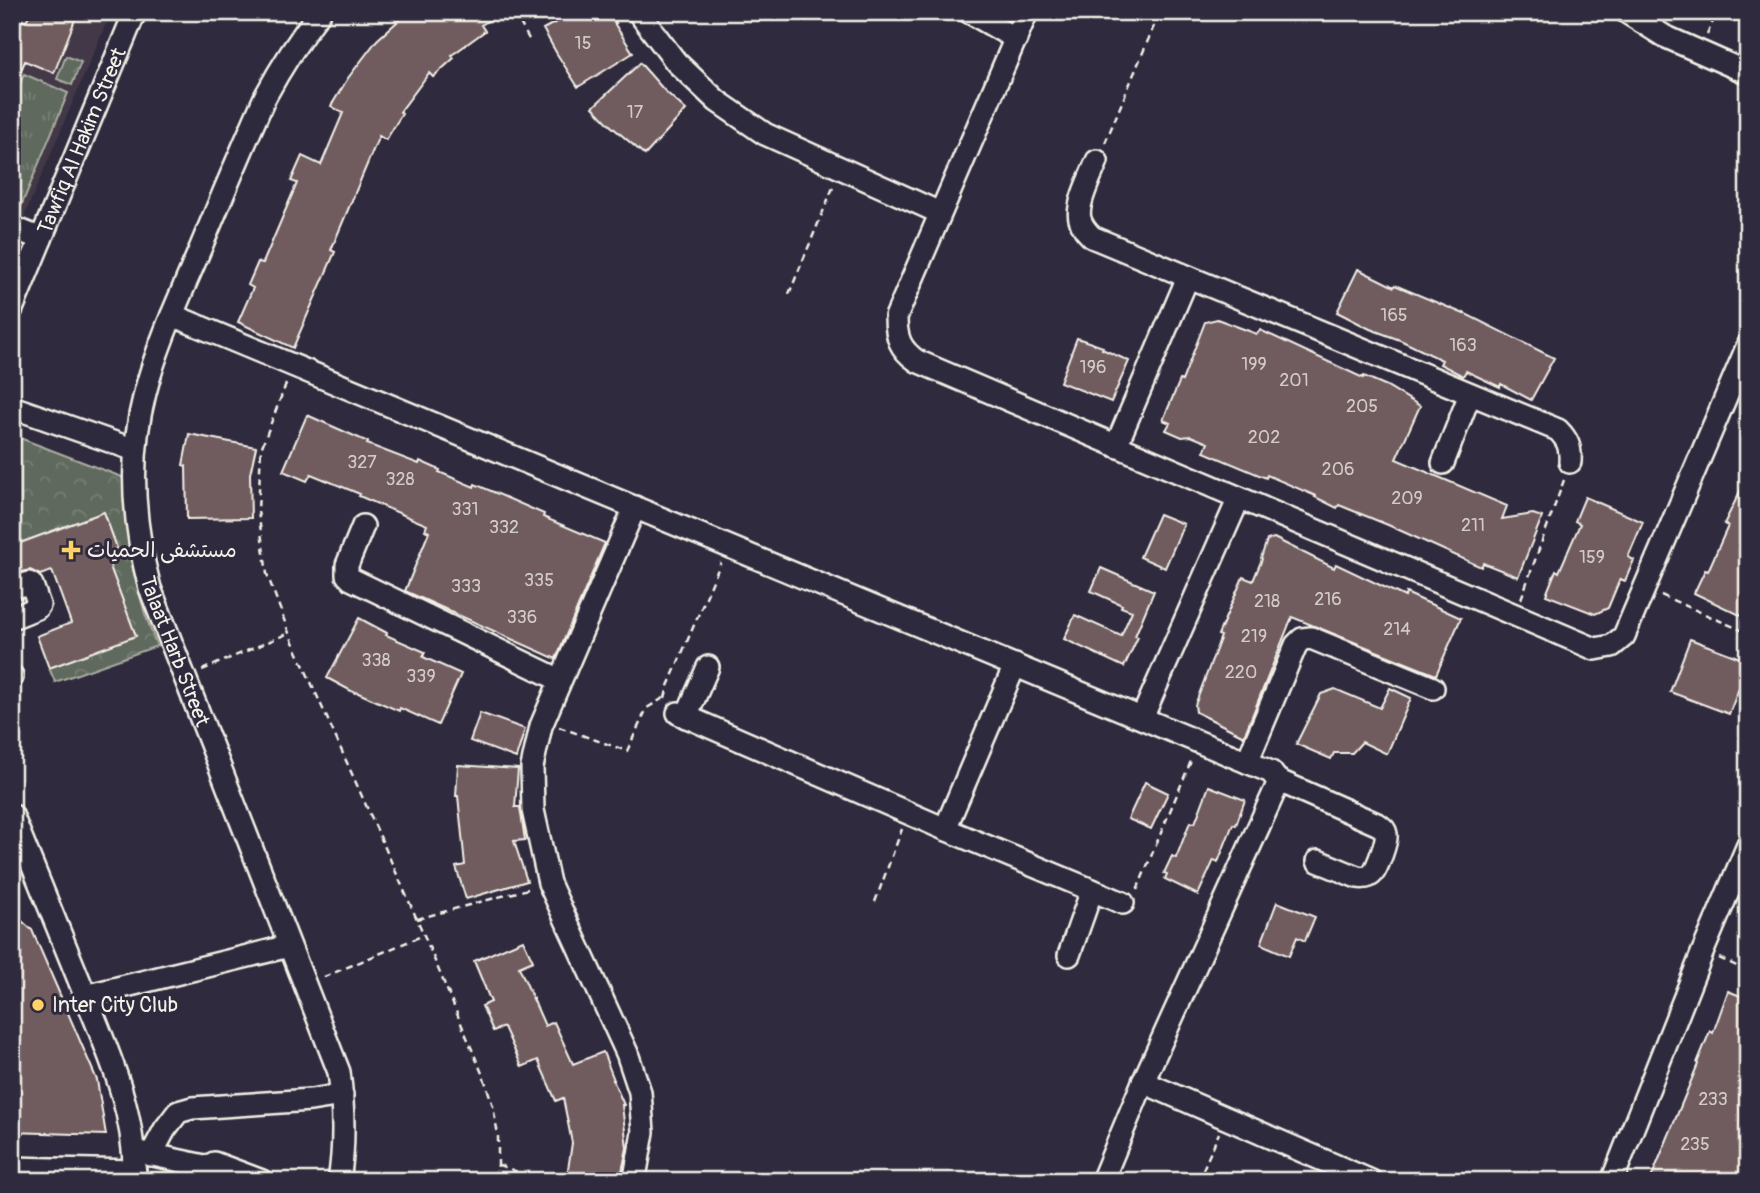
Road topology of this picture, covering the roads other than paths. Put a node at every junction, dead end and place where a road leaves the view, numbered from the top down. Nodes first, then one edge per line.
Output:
1 (135, 12) edge
2 (320, 12) edge
3 (638, 12) edge
4 (970, 12) edge
5 (1027, 12) edge
6 (1626, 12) edge
7 (1016, 39) junction
8 (1748, 73) edge
9 (1097, 161) road end
10 (940, 213) junction
11 (12, 227) edge
12 (41, 239) junction
13 (1188, 277) junction
14 (12, 309) edge
15 (172, 315) junction
16 (1746, 352) edge
17 (1470, 394) junction
18 (12, 407) edge
19 (1115, 446) junction
20 (135, 450) junction
21 (1570, 461) road end
22 (1443, 463) dead end
23 (1239, 498) junction
24 (635, 508) junction
25 (363, 526) dead end
26 (12, 588) edge
27 (12, 618) edge
28 (1016, 665) junction
29 (708, 667) dead end
30 (560, 680) junction
31 (1433, 688) dead end
32 (1142, 718) junction
33 (1247, 761) junction
34 (1277, 780) junction
35 (12, 815) edge
36 (946, 829) junction
37 (1748, 845) edge
38 (1318, 861) dead end
39 (1092, 890) junction
40 (1123, 903) road end
41 (289, 946) junction
42 (1069, 955) dead end
43 (85, 996) junction
44 (1143, 1082) junction
45 (342, 1096) junction
46 (138, 1164) edge
47 (12, 1168) edge
48 (206, 1174) edge
49 (262, 1181) edge
50 (339, 1181) edge
51 (633, 1181) edge
52 (1102, 1181) edge
53 (1371, 1181) edge
54 (1612, 1181) edge

1 - 12 street, Tawfiq Al Hakim Street
2 - 15 street, Talaat Harb Street
3 - 10 street
4 - 7 street
5 - 7 street
6 - 8 street
7 - 10 street
9 - 13 street
10 - 19 street
11 - 12 street
12 - 14 street, Tawfiq Al Hakim Street
13 - 17 street
13 - 19 street
15 - 20 street, Talaat Harb Street
15 - 24 street
16 - 23 street
17 - 21 street
17 - 22 street
18 - 20 street
19 - 23 street
20 - 41 street, Talaat Harb Street
23 - 32 street
24 - 28 street
24 - 30 street
25 - 30 street
26 - 27 street
28 - 32 street
28 - 36 street
29 - 36 street
30 - 51 street
31 - 33 street
32 - 33 street
33 - 34 street
34 - 38 street
34 - 44 street
35 - 43 street
36 - 39 street
37 - 54 street
39 - 40 street
39 - 42 street
41 - 43 street
41 - 45 street, Talaat Harb Street
43 - 46 street
44 - 52 street
44 - 53 street
45 - 46 street
45 - 50 street, Talaat Harb Street
46 - 47 street
46 - 48 street
48 - 49 street

